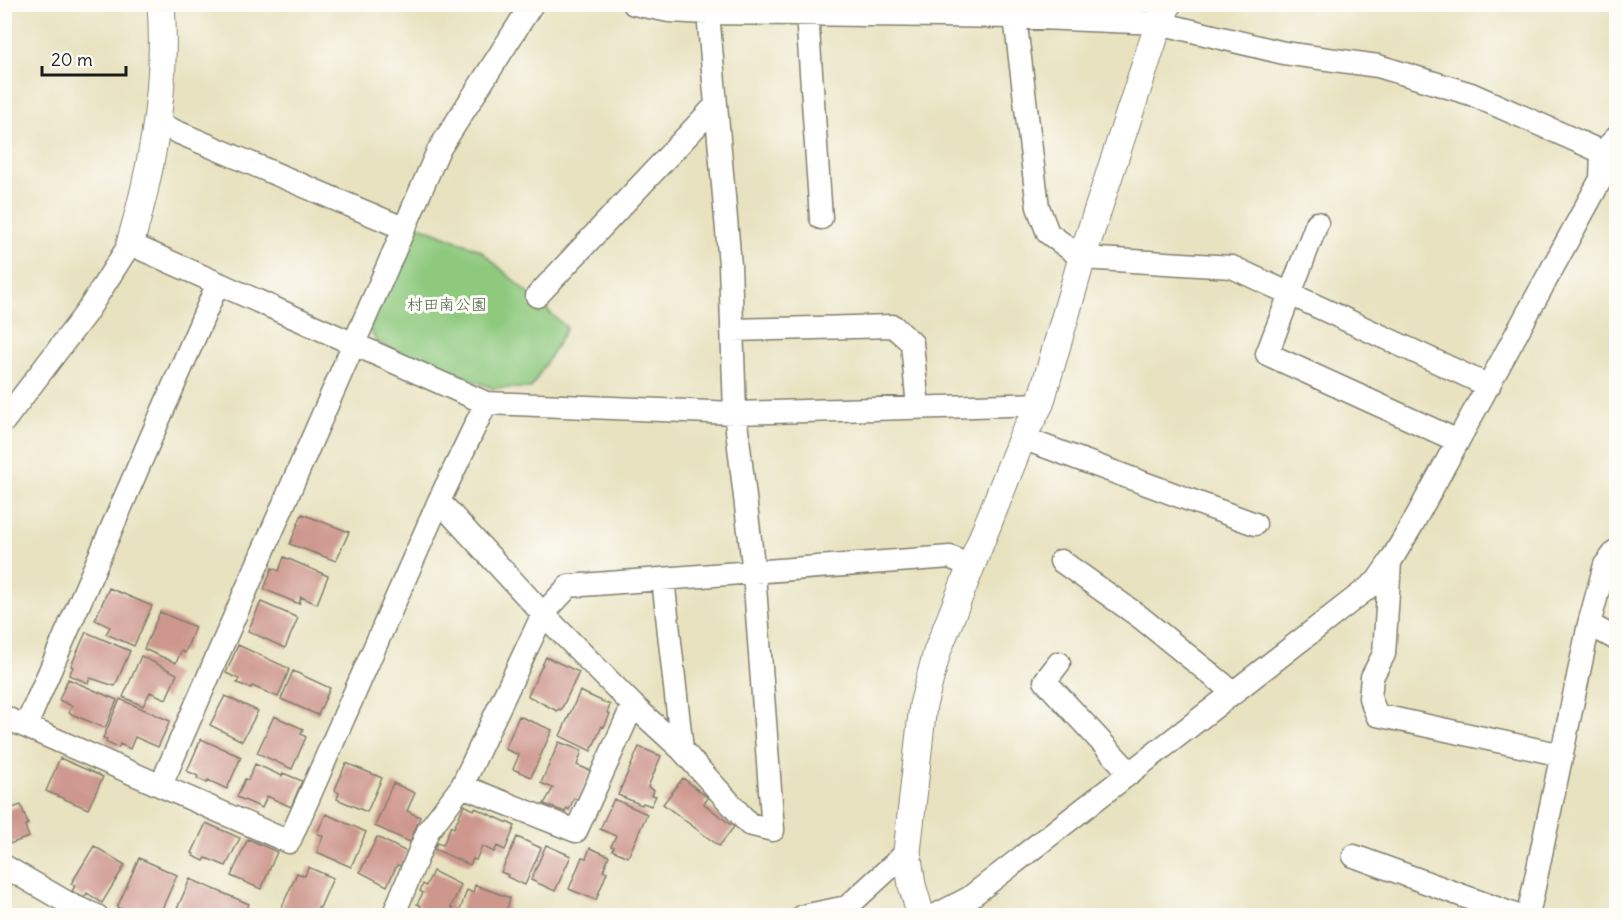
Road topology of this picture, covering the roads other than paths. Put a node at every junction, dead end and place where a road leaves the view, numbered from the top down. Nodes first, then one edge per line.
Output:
1 (160, 4) edge
2 (532, 4) edge
3 (637, 5) edge
4 (959, 11) edge
5 (708, 13) junction
6 (807, 14) junction
7 (1163, 14) edge
8 (1015, 17) junction
9 (716, 105) junction
10 (156, 123) junction
11 (1609, 145) edge
12 (1609, 184) edge
13 (821, 218) dead end
14 (1317, 224) dead end
15 (403, 228) junction
16 (130, 244) junction
17 (1082, 258) junction
18 (218, 283) junction
19 (1291, 294) junction
20 (537, 296) dead end
21 (732, 330) junction
22 (353, 344) junction
23 (1489, 386) junction
24 (486, 403) junction
25 (1040, 404) junction
26 (918, 408) junction
27 (735, 413) junction
28 (4, 421) edge
29 (1022, 438) junction
30 (1458, 441) junction
31 (439, 501) junction
32 (1255, 524) dead end
33 (1617, 551) edge
34 (1061, 561) dead end
35 (1390, 562) junction
36 (972, 567) junction
37 (754, 573) junction
38 (663, 579) junction
39 (543, 614) junction
40 (1589, 624) junction
41 (1617, 639) edge
42 (1059, 663) dead end
43 (1234, 693) junction
44 (633, 705) junction
45 (4, 717) edge
46 (26, 726) junction
47 (682, 750) junction
48 (1562, 755) junction
49 (1130, 772) junction
50 (160, 785) junction
51 (462, 786) junction
52 (907, 852) junction
53 (1354, 856) dead end
54 (4, 866) edge
55 (97, 915) edge
56 (393, 915) edge
57 (803, 915) edge
58 (921, 915) edge
59 (934, 915) edge
60 (1518, 915) edge
61 (1528, 915) edge

1 - 10 street
2 - 15 street
3 - 5 street
4 - 6 street
4 - 8 street
5 - 6 street
5 - 9 street
6 - 13 street
7 - 8 street
7 - 11 street
7 - 17 street
8 - 17 street
9 - 20 street
9 - 21 street
10 - 15 street
10 - 16 street
11 - 12 street
12 - 23 street
14 - 19 street
15 - 22 street
16 - 18 street
16 - 28 street
17 - 19 street
17 - 25 street
18 - 22 street
18 - 46 street
19 - 23 street
19 - 30 street
21 - 26 street
21 - 27 street
22 - 24 street
22 - 50 street
23 - 30 street
24 - 27 street
24 - 31 street
25 - 26 street
25 - 29 street
26 - 27 street
27 - 37 street
29 - 32 street
29 - 36 street
30 - 35 street
31 - 39 street
31 - 50 street
33 - 40 street
34 - 43 street
35 - 43 street
35 - 48 street
36 - 37 street
36 - 52 street
37 - 38 street
37 - 47 street
38 - 39 street
38 - 47 street
39 - 44 street
39 - 51 street
40 - 41 street
40 - 48 street
42 - 49 street
43 - 49 street
44 - 47 street
44 - 51 street
45 - 46 street
46 - 50 street
48 - 61 street
49 - 59 street
51 - 56 street
52 - 57 street
52 - 58 street
53 - 60 street
54 - 55 street

